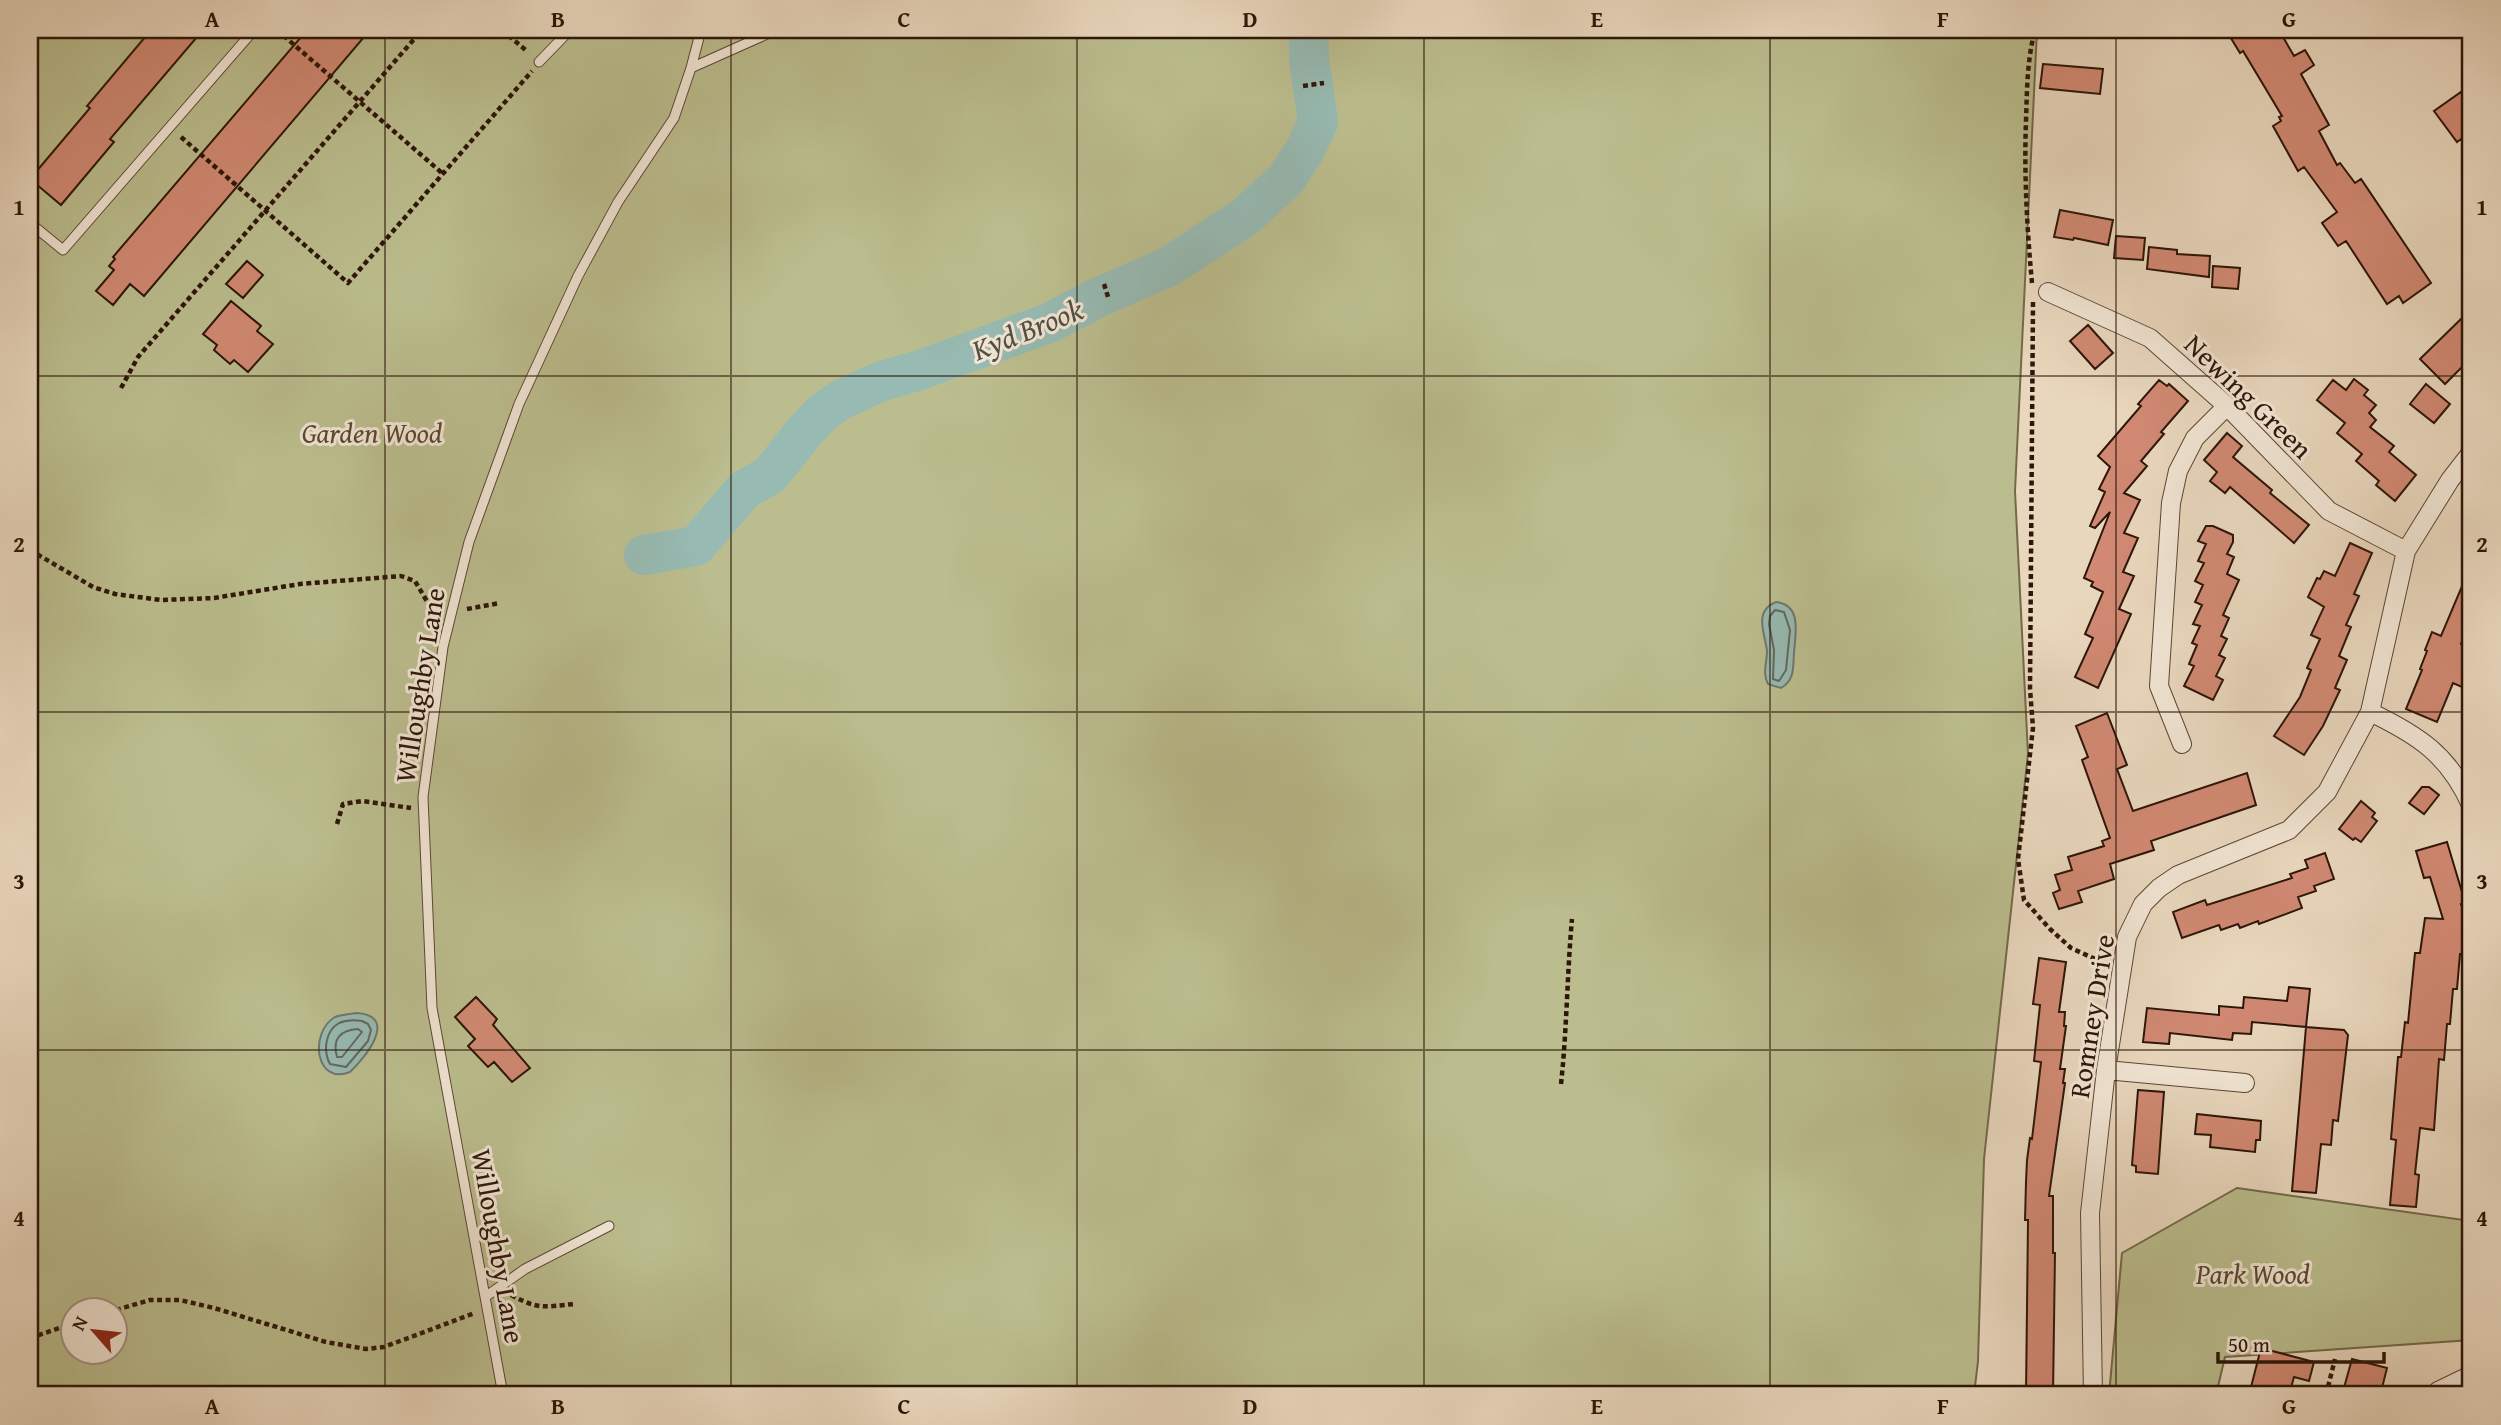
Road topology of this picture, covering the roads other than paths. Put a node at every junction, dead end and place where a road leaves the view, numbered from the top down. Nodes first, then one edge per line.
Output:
1 (254, 30) edge
2 (570, 30) edge
3 (701, 30) edge
4 (776, 30) edge
5 (539, 62) road end
6 (691, 68) junction
7 (30, 223) edge
8 (2048, 292) dead end
9 (2227, 406) junction
10 (2471, 453) edge
11 (2406, 551) junction
12 (2370, 712) junction
13 (2182, 744) dead end
14 (2471, 805) edge
15 (2106, 1070) junction
16 (2245, 1083) dead end
17 (610, 1226) dead end
18 (485, 1297) junction
19 (2471, 1375) edge
20 (503, 1395) edge
21 (2094, 1395) edge
22 (2434, 1395) edge

1 - 7 lane
2 - 5 lane
3 - 6 lane, Willoughby Lane
4 - 6 lane
6 - 18 lane, Willoughby Lane
8 - 9 street, Newing Green
9 - 11 street, Newing Green
9 - 13 street
10 - 11 street, Romney Drive
11 - 12 street, Romney Drive
12 - 14 street
12 - 15 street, Romney Drive
15 - 16 street
15 - 21 street, Romney Drive
17 - 18 lane
18 - 20 lane, Willoughby Lane
19 - 22 street

